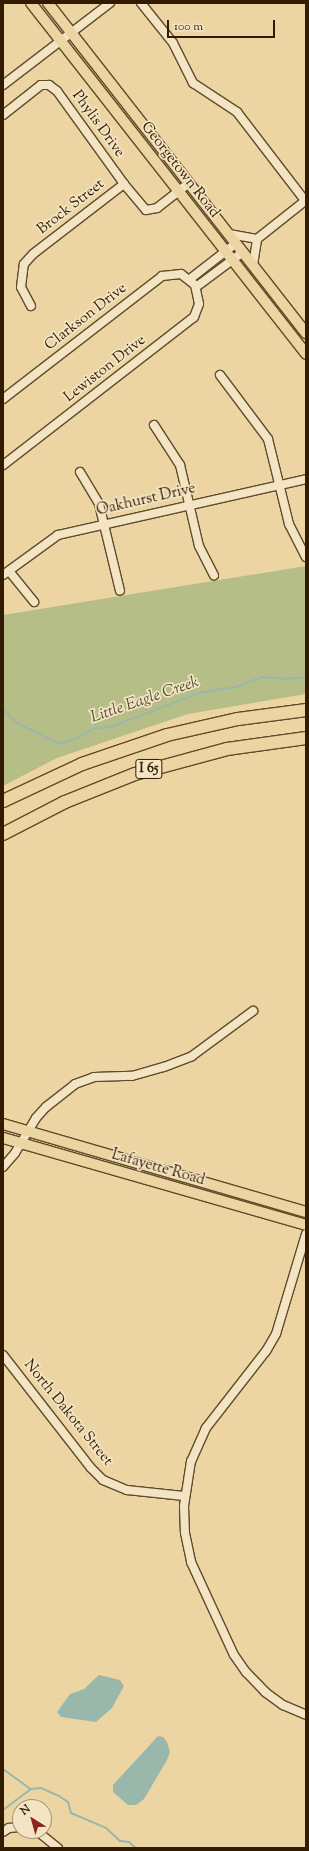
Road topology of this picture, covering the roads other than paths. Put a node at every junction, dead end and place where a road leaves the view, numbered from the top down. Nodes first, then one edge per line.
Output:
1 (31, 3) edge
2 (48, 3) edge
3 (110, 3) edge
4 (141, 3) edge
5 (71, 33) junction
6 (60, 40) junction
7 (3, 85) edge
8 (3, 115) edge
9 (124, 184) junction
10 (189, 184) junction
11 (179, 192) junction
12 (305, 201) edge
13 (229, 234) junction
14 (257, 238) junction
15 (236, 243) junction
16 (226, 252) junction
17 (243, 252) junction
18 (232, 260) junction
19 (253, 265) junction
20 (193, 283) junction
21 (31, 306) dead end
22 (306, 333) edge
23 (306, 354) edge
24 (220, 375) dead end
25 (3, 399) edge
26 (154, 425) dead end
27 (3, 465) edge
28 (80, 472) dead end
29 (306, 479) edge
30 (279, 485) junction
31 (189, 505) junction
32 (104, 524) junction
33 (306, 557) edge
34 (6, 573) edge
35 (214, 575) dead end
36 (120, 591) dead end
37 (34, 602) dead end
38 (306, 710) edge
39 (306, 738) edge
40 (126, 777) junction
41 (6, 800) edge
42 (3, 834) edge
43 (3, 842) edge
44 (253, 1011) dead end
45 (3, 1124) edge
46 (27, 1131) junction
47 (3, 1138) edge
48 (21, 1143) junction
49 (3, 1166) edge
50 (306, 1212) edge
51 (306, 1225) edge
52 (306, 1234) edge
53 (3, 1355) edge
54 (184, 1496) junction
55 (306, 1715) edge
56 (47, 1839) edge
57 (58, 1848) edge

1 - 6 main road, Georgetown Road
2 - 5 main road, Georgetown Road
3 - 5 street
4 - 12 street
5 - 6 street
5 - 10 main road, Georgetown Road
6 - 7 street
6 - 11 main road, Georgetown Road
8 - 9 street, Phylis Drive
9 - 11 street, Brock Street
9 - 21 street, Brock Street
10 - 11 street, Brock Street
10 - 13 main road, Georgetown Road
11 - 16 main road, Georgetown Road
12 - 14 street
13 - 14 street
13 - 15 main road, Georgetown Road
14 - 19 street
15 - 16 street
15 - 17 main road, Georgetown Road
16 - 18 main road, Georgetown Road
16 - 20 street
17 - 18 street
17 - 19 main road, Georgetown Road
18 - 20 street
18 - 23 main road, Georgetown Road
19 - 22 main road, Georgetown Road
20 - 25 street, Clarkson Drive
20 - 27 street, Lewiston Drive
24 - 30 street
26 - 31 street
28 - 32 street
29 - 30 street, Oakhurst Drive
30 - 31 street, Oakhurst Drive
30 - 33 street
31 - 32 street, Oakhurst Drive
31 - 35 street
32 - 34 street, Oakhurst Drive
32 - 36 street
34 - 37 street
38 - 41 highway, I 65
39 - 40 highway, I 65
40 - 42 highway, I 65
40 - 43 highway
44 - 46 street
45 - 46 main road, Lafayette Road
46 - 48 street
46 - 50 main road, Lafayette Road
47 - 48 main road, Lafayette Road
48 - 49 street
48 - 51 main road, Lafayette Road
52 - 54 street
53 - 54 street, North Dakota Street
54 - 55 street
56 - 57 street

